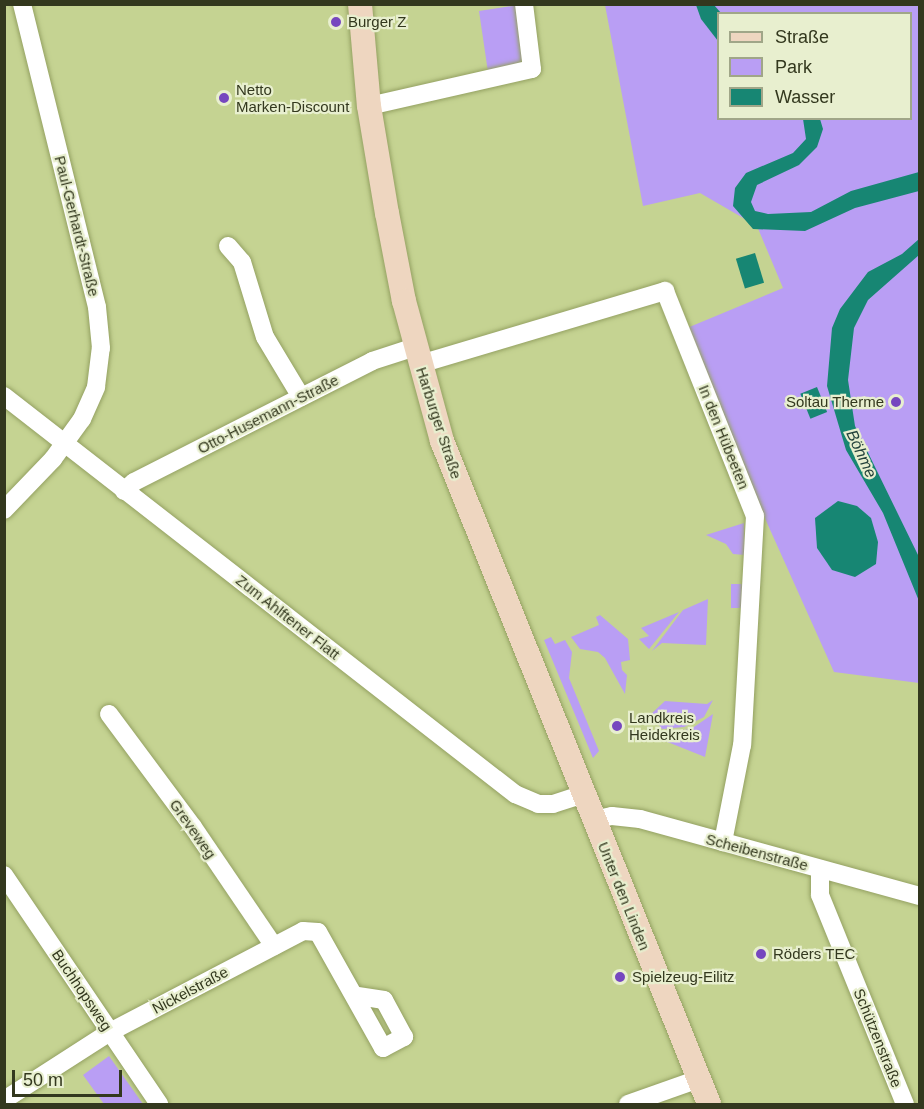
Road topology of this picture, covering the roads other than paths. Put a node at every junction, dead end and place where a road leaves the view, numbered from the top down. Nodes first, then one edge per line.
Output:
1 (22, 4) edge
2 (360, 4) edge
3 (524, 4) edge
4 (369, 106) junction
5 (228, 246) dead end
6 (418, 355) junction
7 (4, 396) edge
8 (301, 398) junction
9 (65, 442) junction
10 (124, 491) junction
11 (4, 510) edge
12 (109, 714) dead end
13 (583, 794) junction
14 (594, 820) junction
15 (723, 842) junction
16 (820, 869) junction
17 (4, 875) edge
18 (920, 897) edge
19 (273, 946) junction
20 (354, 995) dead end
21 (110, 1032) junction
22 (699, 1079) junction
23 (4, 1100) edge
24 (159, 1104) edge
25 (628, 1104) edge
26 (709, 1104) edge
27 (905, 1104) edge

1 - 9 street, Paul-Gerhardt-Straße
2 - 4 main road, Harburger Straße
3 - 4 street
4 - 6 main road, Harburger Straße
5 - 8 street
6 - 8 street, Otto-Husemann-Straße
6 - 13 main road, Harburger Straße
6 - 15 street, In den Hübeeten
7 - 9 street, Zum Ahlftener Flatt
8 - 10 street, Otto-Husemann-Straße
9 - 10 street, Zum Ahlftener Flatt
9 - 11 street, Paul-Gerhardt-Straße
10 - 13 street, Zum Ahlftener Flatt
12 - 19 street, Greveweg
13 - 14 main road, Harburger Straße
14 - 15 street, Scheibenstraße
14 - 22 main road, Unter den Linden
15 - 16 street, Scheibenstraße
16 - 18 street, Scheibenstraße
16 - 27 street, Schützenstraße
17 - 21 street, Buchhopsweg
19 - 20 street, Nickelstraße
19 - 21 street, Nickelstraße
21 - 23 street, Nickelstraße
21 - 24 street, Buchhopsweg
22 - 25 street
22 - 26 main road, Unter den Linden

